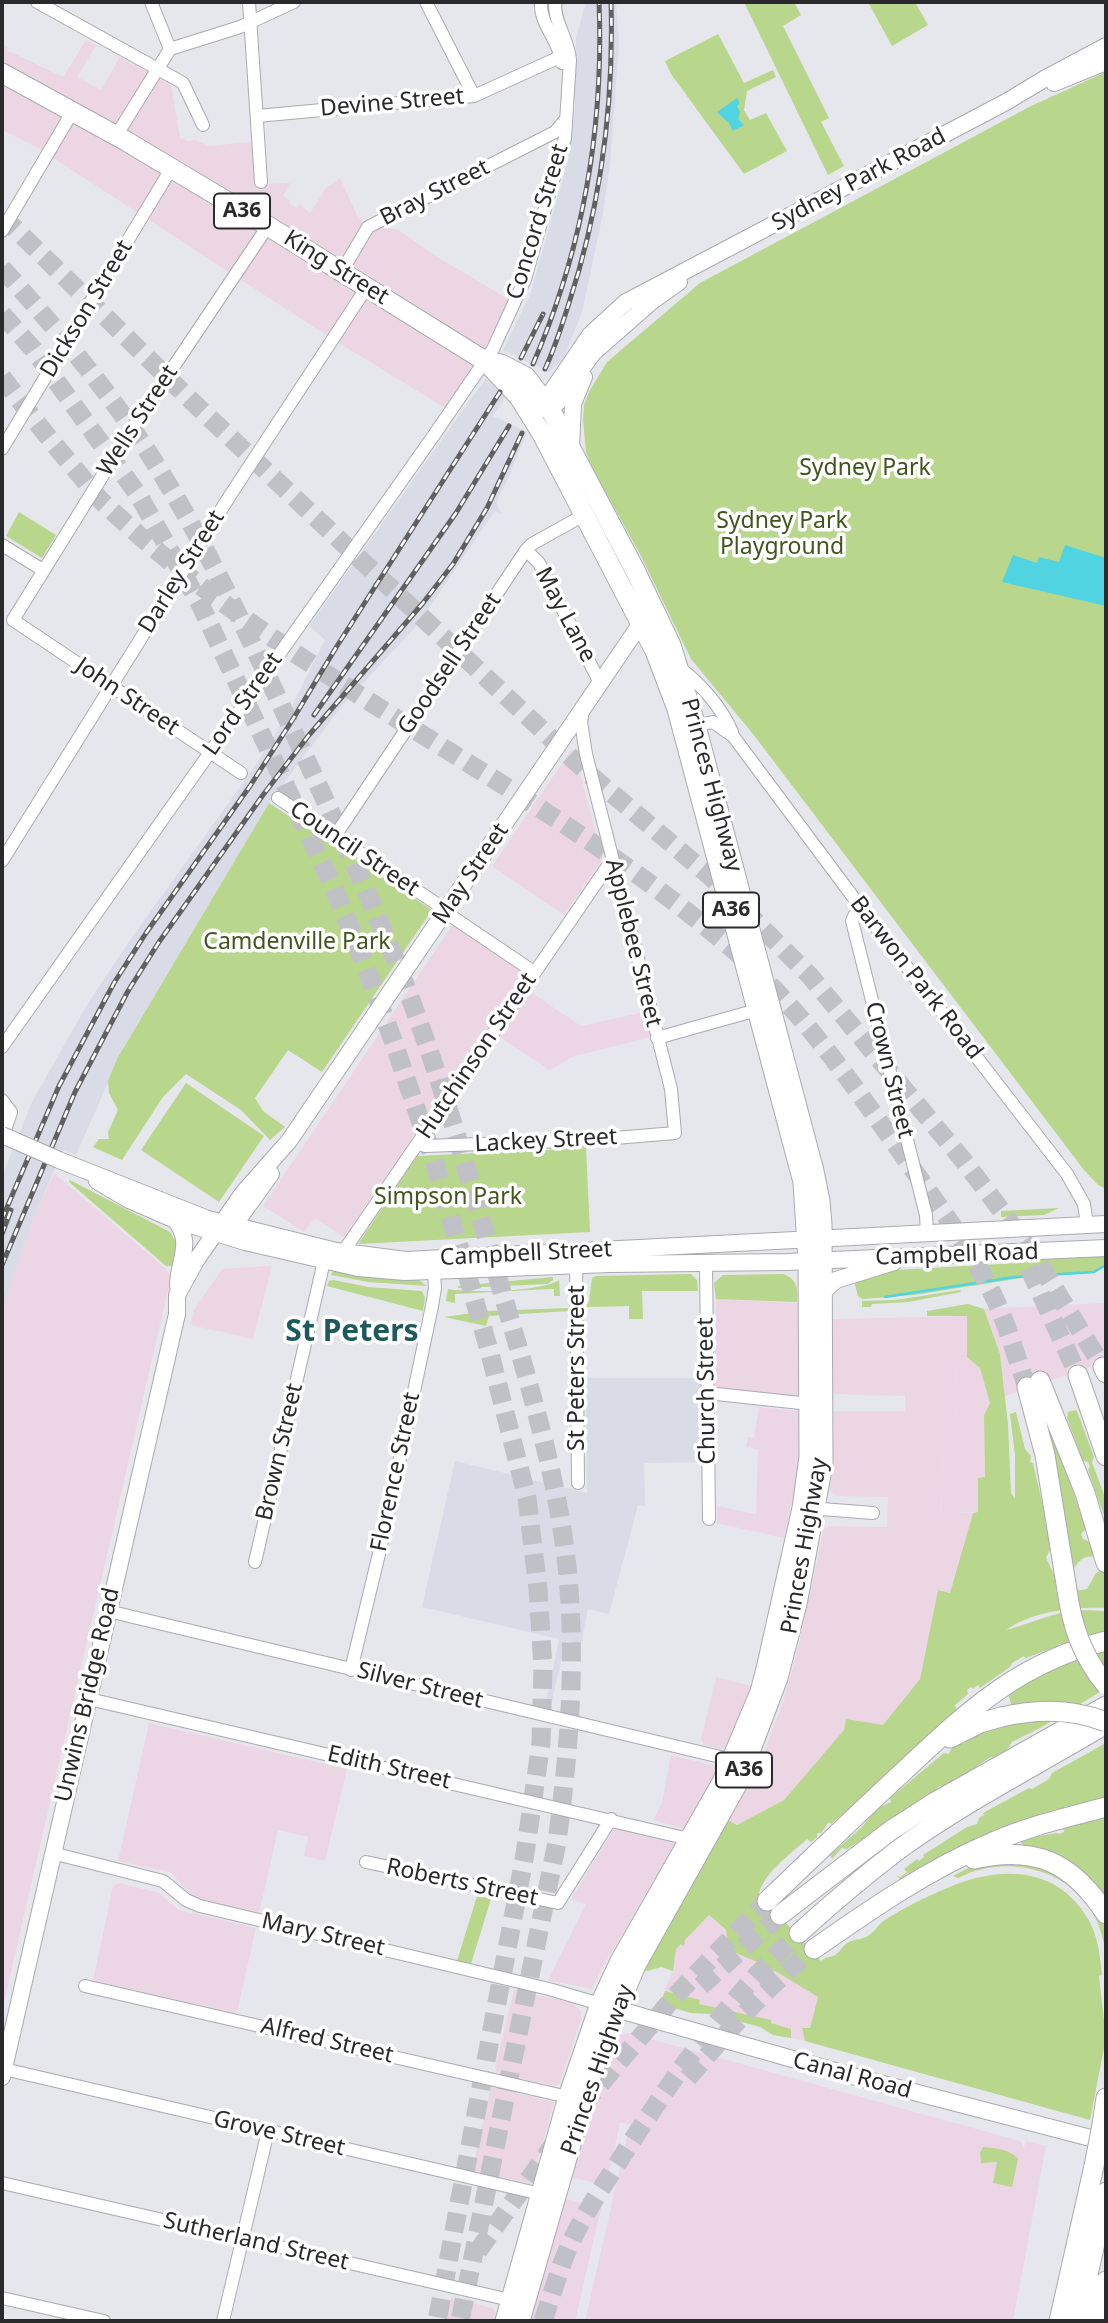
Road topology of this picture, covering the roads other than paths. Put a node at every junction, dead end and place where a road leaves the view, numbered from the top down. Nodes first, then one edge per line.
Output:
1 (37, 2) edge
2 (151, 2) edge
3 (249, 2) edge
4 (294, 2) edge
5 (426, 2) edge
6 (541, 2) edge
7 (556, 2) edge
8 (250, 22) junction
9 (1106, 46) edge
10 (170, 49) junction
11 (562, 56) junction
12 (1106, 62) edge
13 (158, 68) junction
14 (2, 73) edge
15 (568, 83) junction
16 (474, 96) junction
17 (1006, 102) junction
18 (73, 111) junction
19 (257, 116) junction
20 (565, 120) junction
21 (203, 124) dead end
22 (548, 135) junction
23 (116, 136) junction
24 (560, 149) junction
25 (171, 169) junction
26 (261, 182) dead end
27 (268, 226) junction
28 (2, 231) edge
29 (712, 258) junction
30 (342, 271) junction
31 (367, 287) junction
32 (609, 340) junction
33 (486, 361) junction
34 (526, 377) junction
35 (560, 380) junction
36 (542, 410) junction
37 (571, 448) junction
38 (2, 449) edge
39 (584, 515) junction
40 (2, 545) edge
41 (526, 551) junction
42 (43, 570) junction
43 (566, 614) junction
44 (649, 618) junction
45 (13, 620) joint
46 (556, 624) dead end
47 (680, 668) junction
48 (600, 683) junction
49 (111, 687) junction
50 (714, 704) junction
51 (583, 709) junction
52 (695, 726) junction
53 (564, 736) junction
54 (733, 736) junction
55 (209, 752) junction
56 (586, 754) junction
57 (241, 773) dead end
58 (278, 798) dead end
59 (335, 836) junction
60 (2, 860) edge
61 (612, 860) junction
62 (862, 909) junction
63 (446, 910) junction
64 (534, 972) junction
65 (757, 1010) junction
66 (657, 1038) junction
67 (2, 1047) edge
68 (6, 1105) edge
69 (675, 1133) joint
70 (2, 1137) edge
71 (418, 1144) junction
72 (80, 1170) junction
73 (175, 1220) junction
74 (1106, 1224) edge
75 (1087, 1225) junction
76 (224, 1229) junction
77 (927, 1234) junction
78 (815, 1240) junction
79 (1106, 1248) edge
80 (343, 1252) junction
81 (913, 1255) junction
82 (576, 1259) junction
83 (324, 1261) junction
84 (815, 1261) junction
85 (706, 1264) junction
86 (434, 1272) junction
87 (822, 1292) junction
88 (177, 1295) junction
89 (177, 1314) junction
90 (1078, 1375) tunnel mouth
91 (707, 1393) junction
92 (810, 1404) junction
93 (1106, 1456) edge
94 (578, 1483) dead end
95 (808, 1508) junction
96 (873, 1513) dead end
97 (709, 1519) dead end
98 (255, 1562) dead end
99 (1106, 1563) edge
100 (108, 1611) junction
101 (1106, 1641) edge
102 (351, 1670) junction
103 (1106, 1685) edge
104 (89, 1699) junction
105 (1106, 1706) edge
106 (1106, 1723) edge
107 (733, 1760) junction
108 (891, 1783) junction
109 (1106, 1807) edge
110 (611, 1819) junction
111 (689, 1839) junction
112 (52, 1853) junction
113 (366, 1862) dead end
114 (899, 1892) junction
115 (1106, 1914) edge
116 (799, 1933) tunnel mouth
117 (814, 1949) tunnel mouth
118 (85, 1986) dead end
119 (608, 2007) junction
120 (3, 2073) edge
121 (568, 2097) junction
122 (1106, 2098) edge
123 (268, 2131) junction
124 (1104, 2134) edge
125 (2, 2183) edge
126 (1106, 2192) edge
127 (547, 2196) junction
128 (243, 2239) junction
129 (1106, 2281) edge
130 (2, 2298) edge
131 (510, 2300) junction
132 (104, 2321) edge
133 (223, 2321) edge
134 (505, 2321) edge
135 (520, 2321) edge
136 (1059, 2321) edge
137 (1078, 2321) edge
138 (1097, 2321) edge

1 - 13 street
2 - 10 street
3 - 8 street
4 - 8 street
5 - 16 street
6 - 11 street
7 - 15 street
8 - 10 street
8 - 19 street
9 - 17 main road, Sydney Park Road
10 - 13 street
11 - 15 street
11 - 16 street, Devine Street
12 - 17 main road, Sydney Park Road
13 - 21 street
13 - 23 street
14 - 18 highway, King Street / A36
15 - 20 street, Concord Street
16 - 19 street, Devine Street
17 - 29 main road, Sydney Park Road
18 - 23 highway, King Street / A36
18 - 28 street
19 - 26 street
20 - 22 street, Bray Street
20 - 24 street, Concord Street
22 - 24 street
22 - 30 street, Bray Street
23 - 25 highway, King Street / A36
24 - 33 street, Concord Street
25 - 27 highway, King Street / A36
25 - 38 street, Dickson Street
27 - 30 highway, King Street / A36
27 - 42 street, Wells Street
29 - 32 main road, Sydney Park Road
29 - 35 main road, Sydney Park Road
30 - 31 highway, King Street / A36
31 - 33 highway, King Street / A36
31 - 49 street, Darley Street
32 - 36 main road, Sydney Park Road
32 - 37 main road, Sydney Park Road
33 - 34 highway, King Street / A36
33 - 36 highway, King Street / A36
33 - 55 street, Lord Street
34 - 35 main road
34 - 36 highway, King Street / A36
35 - 36 main road, Sydney Park Road
36 - 37 highway, King Street / A36
36 - 39 highway, King Street / A36
37 - 44 highway, King Street / A36
39 - 41 street, Goodsell Street
39 - 44 highway, King Street / A36
40 - 42 street
41 - 43 street, May Lane
41 - 59 street, Goodsell Street
42 - 45 street, Wells Street
43 - 46 street
43 - 48 street, May Lane
44 - 47 highway, Princes Highway / A36
44 - 48 main road, May Street
44 - 52 highway, Princes Highway / A36
45 - 49 street, John Street
47 - 50 street, Barwon Park Road
47 - 52 highway, Princes Highway / A36
48 - 51 main road, May Street
49 - 55 street, John Street
49 - 60 street, Darley Street
50 - 52 street
50 - 54 street, Barwon Park Road
51 - 53 main road, May Street
51 - 56 street, Applebee Street
52 - 54 street, Barwon Park Road
52 - 65 highway, Princes Highway / A36
52 - 78 highway, Princes Highway / A36
53 - 56 street
53 - 63 main road, May Street
54 - 62 street, Barwon Park Road
55 - 57 street, John Street
55 - 67 street, Lord Street
56 - 61 street, Applebee Street
58 - 59 street, Council Street
59 - 63 street, Council Street
61 - 64 street, Hutchinson Street
61 - 66 street, Applebee Street
62 - 75 street, Barwon Park Road
62 - 77 street, Crown Street
63 - 64 street, Council Street
63 - 76 main road, May Street
64 - 71 street, Hutchinson Street
65 - 66 street
65 - 78 highway, Princes Highway / A36
66 - 69 street, Applebee Street
68 - 70 street
69 - 71 street, Lackey Street
70 - 72 main road, bridge
71 - 80 street, Hutchinson Street
72 - 73 main road
72 - 76 main road
73 - 76 main road
73 - 88 main road
74 - 75 main road, Campbell Road
75 - 77 main road, Campbell Road
76 - 80 main road, Campbell Street
76 - 83 main road, Campbell Street
76 - 88 main road, Unwins Bridge Road
76 - 89 main road, Unwins Bridge Road
77 - 78 main road, Campbell Road
78 - 82 main road, Campbell Street
78 - 84 highway, Princes Highway / A36
79 - 81 main road, Campbell Road
80 - 82 main road, Campbell Street
81 - 84 main road, Campbell Road
81 - 87 main road
82 - 85 main road, Campbell Street
82 - 86 main road, Campbell Street
82 - 94 street, St Peters Street
83 - 86 main road, Campbell Street
83 - 98 street, Brown Street
84 - 85 main road, Campbell Street
84 - 87 highway, Princes Highway / A36
84 - 92 highway, Princes Highway / A36
85 - 91 street, Church Street
86 - 102 street, Florence Street
87 - 95 highway, Princes Highway / A36
88 - 89 main road, Unwins Bridge Road
89 - 100 main road, Unwins Bridge Road
90 - 93 highway
91 - 92 street
91 - 97 street, Church Street
92 - 95 highway, Princes Highway / A36
95 - 96 street
95 - 107 highway, Princes Highway / A36
95 - 119 highway, Princes Highway / A36
99 - 103 highway, bridge
100 - 102 street, Silver Street
100 - 104 main road, Unwins Bridge Road
101 - 108 highway
102 - 107 street, Silver Street
104 - 110 street, Edith Street
104 - 112 main road, Unwins Bridge Road
105 - 108 highway
106 - 108 highway, bridge
106 - 116 highway
107 - 111 highway, Princes Highway / A36
109 - 114 highway
110 - 111 street, Edith Street
110 - 113 street, Roberts Street
111 - 119 highway, Princes Highway / A36
112 - 119 street, Mary Street
112 - 120 main road, Unwins Bridge Road
114 - 115 highway
114 - 117 highway
118 - 121 street, Alfred Street
119 - 121 highway, Princes Highway / A36
119 - 124 main road, Canal Road
119 - 127 highway, Princes Highway / A36
120 - 123 street, Grove Street
121 - 127 highway, Princes Highway / A36
122 - 124 highway
123 - 127 street, Grove Street
123 - 128 street
124 - 136 highway, bridge
125 - 128 street, Sutherland Street
126 - 137 highway
127 - 131 highway, Princes Highway / A36
127 - 135 highway, Princes Highway / A36
128 - 131 street, Sutherland Street
128 - 133 street
129 - 138 highway
130 - 132 street
131 - 134 highway, Princes Highway / A36

